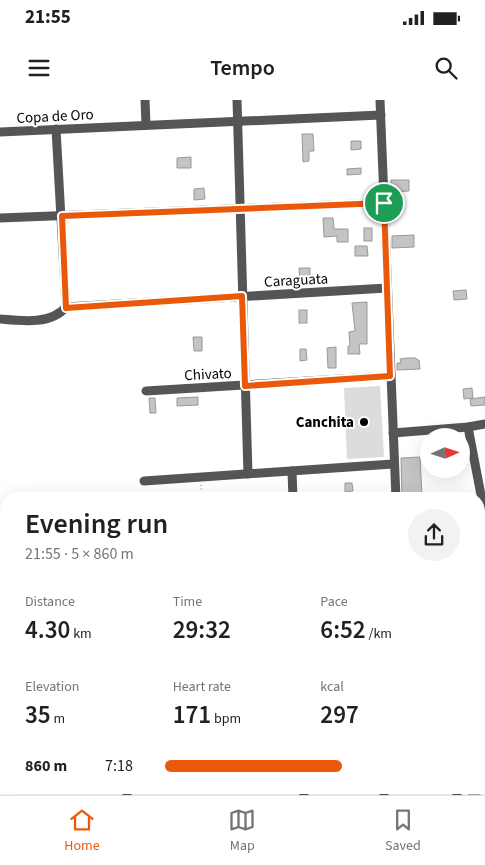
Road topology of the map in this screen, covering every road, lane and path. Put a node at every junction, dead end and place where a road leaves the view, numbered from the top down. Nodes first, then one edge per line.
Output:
1 (145, 100) edge
2 (237, 100) edge
3 (380, 100) edge
4 (381, 115) junction
5 (237, 121) junction
6 (146, 125) junction
7 (56, 129) junction
8 (0, 132) edge
9 (384, 203) junction
10 (240, 208) junction
11 (62, 216) junction
12 (0, 218) edge
13 (387, 288) junction
14 (242, 296) junction
15 (66, 308) junction
16 (0, 319) edge
17 (390, 376) junction
18 (245, 386) junction
19 (146, 391) dead end
20 (485, 424) edge
21 (468, 427) junction
22 (392, 433) junction
23 (394, 464) junction
24 (292, 471) junction
25 (248, 474) junction
26 (201, 477) junction
27 (144, 481) dead end
28 (202, 492) edge
29 (292, 492) edge
30 (396, 492) edge
31 (480, 492) edge

1 - 6 street
2 - 5 street
3 - 4 street
4 - 5 street, Copa de Oro
4 - 9 street
5 - 6 street, Copa de Oro
5 - 10 street
6 - 7 street, Copa de Oro
7 - 8 street, Copa de Oro
7 - 11 street
9 - 10 street
9 - 13 street
10 - 11 street
10 - 14 street
11 - 12 street
11 - 15 street
13 - 14 street, Caraguata
13 - 17 street
14 - 15 street, Caraguata
14 - 18 street
15 - 16 street, Caraguata
17 - 18 street, Chivato
17 - 22 street
18 - 19 street, Chivato
18 - 25 street
20 - 21 street
21 - 22 street
21 - 31 street
22 - 23 street
23 - 24 street
23 - 30 street
24 - 25 street
24 - 29 street
25 - 26 street
26 - 27 street
26 - 28 path

